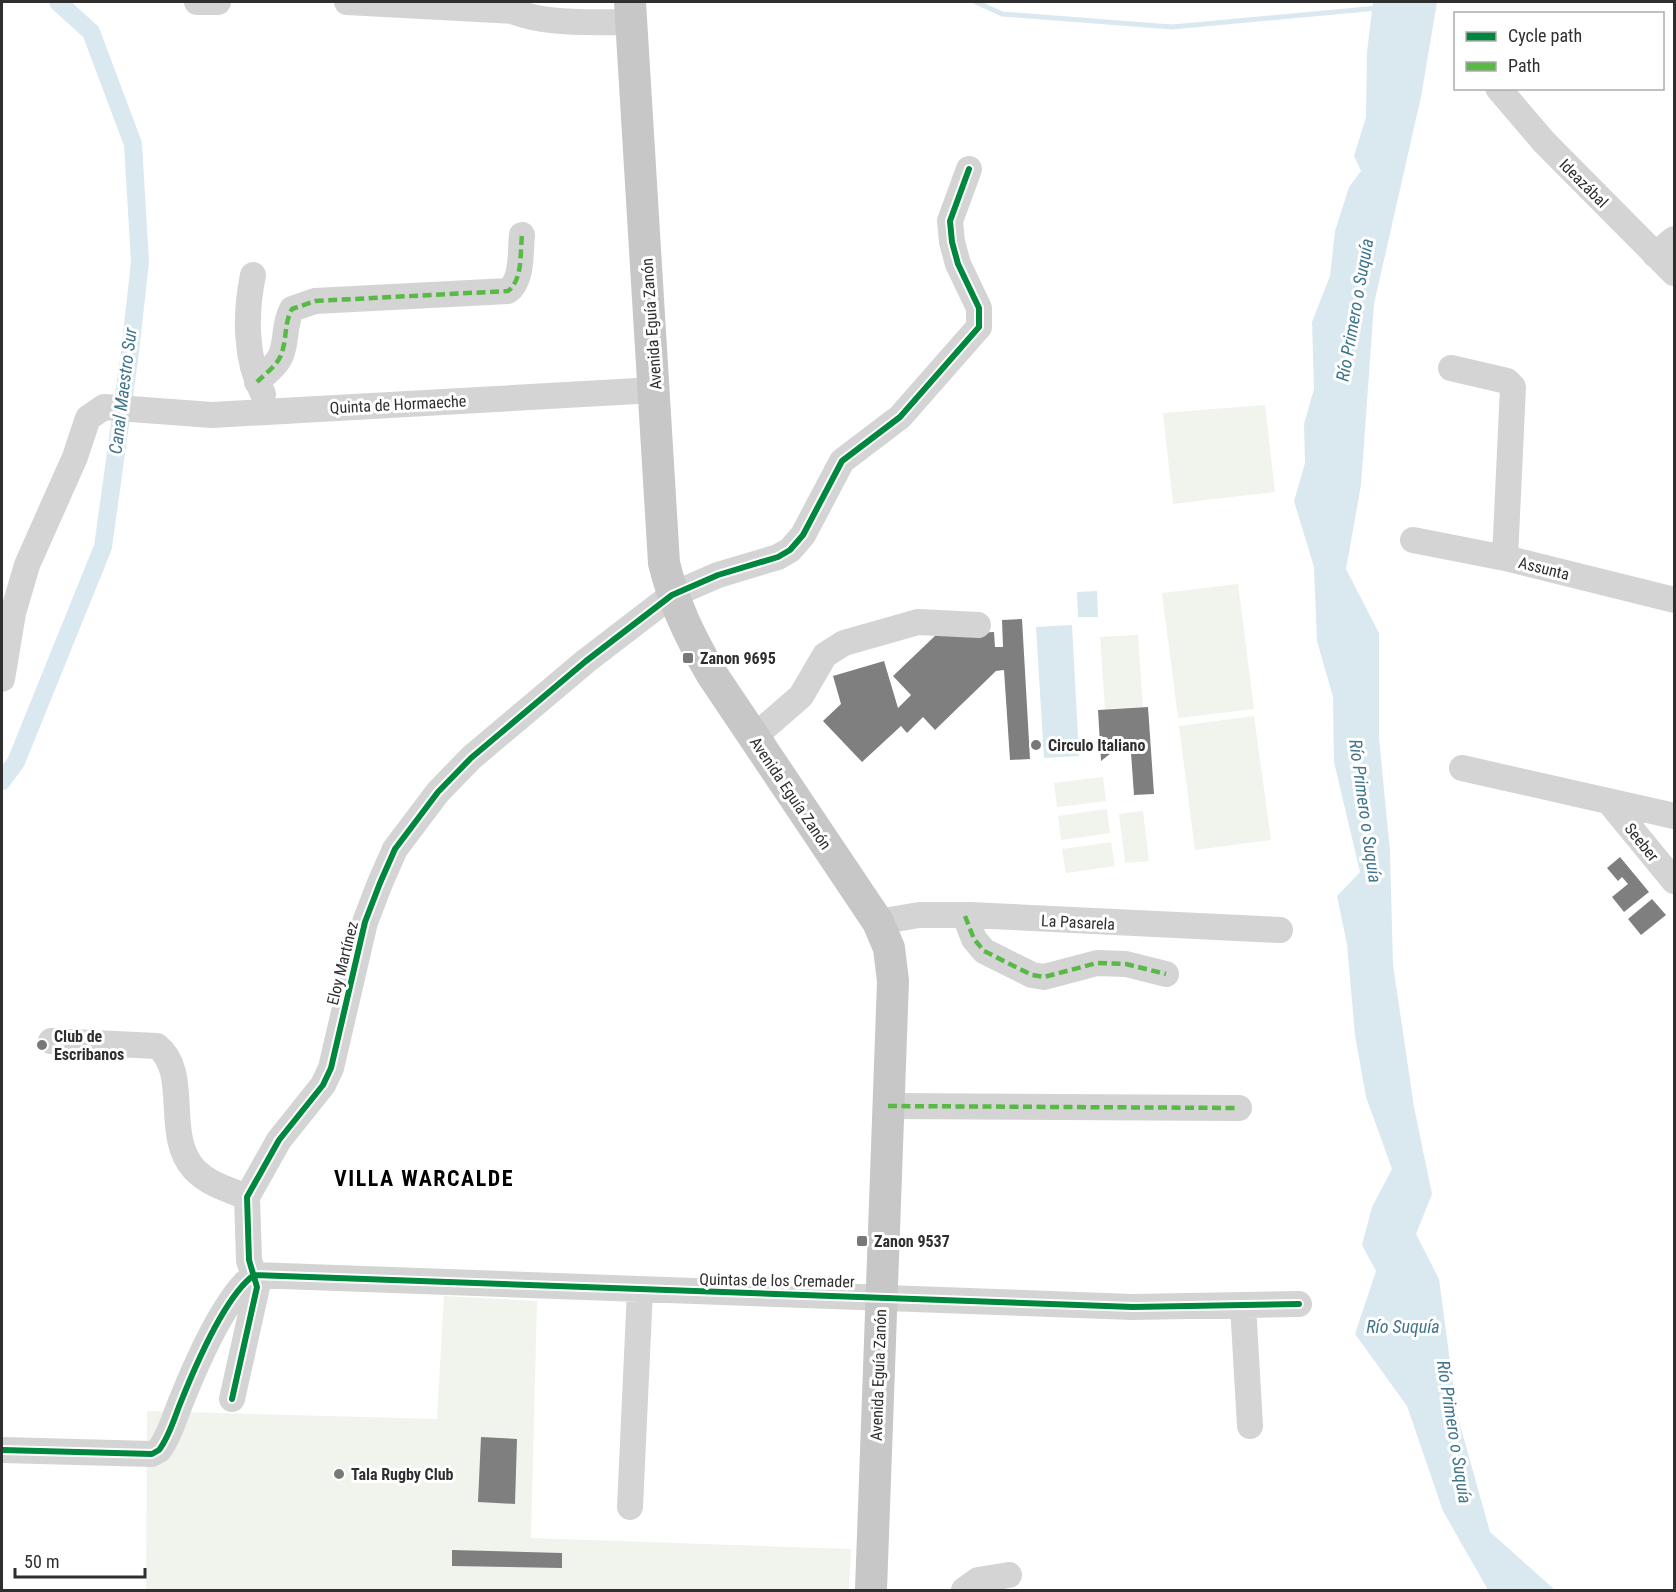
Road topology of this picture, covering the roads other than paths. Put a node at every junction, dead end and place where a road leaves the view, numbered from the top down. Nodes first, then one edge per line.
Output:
1 (196, 2) edge
2 (218, 2) edge
3 (347, 2) edge
4 (502, 6) edge
5 (630, 12) edge
6 (1500, 90) edge
7 (969, 169) dead end
8 (522, 235) dead end
9 (1665, 247) edge
10 (1674, 273) edge
11 (253, 275) dead end
12 (1452, 368) dead end
13 (257, 382) junction
14 (655, 390) junction
15 (272, 411) junction
16 (1413, 540) dead end
17 (1505, 558) junction
18 (672, 595) junction
19 (1674, 600) edge
20 (978, 625) dead end
21 (2, 679) edge
22 (754, 737) junction
23 (1462, 768) dead end
24 (1610, 803) junction
25 (1674, 816) edge
26 (1674, 881) edge
27 (965, 915) junction
28 (878, 922) junction
29 (1280, 930) dead end
30 (1166, 974) dead end
31 (51, 1041) dead end
32 (888, 1106) junction
33 (1239, 1108) dead end
34 (247, 1197) junction
35 (254, 1275) junction
36 (640, 1290) junction
37 (881, 1296) junction
38 (1299, 1304) dead end
39 (1243, 1305) junction
40 (232, 1399) dead end
41 (1250, 1426) dead end
42 (2, 1450) edge
43 (630, 1507) dead end
44 (1010, 1575) dead end
45 (871, 1590) edge
46 (964, 1590) edge

1 - 2 street
3 - 4 street
4 - 5 street
5 - 14 main road, Avenida Eguía Zanón
6 - 9 street, Ideazábal
7 - 18 street, Eloy Martínez
8 - 13 street
9 - 10 street, Ideazábal
11 - 13 street
12 - 17 street
13 - 15 street
14 - 15 street, Quinta de Hormaeche
14 - 18 main road, Avenida Eguía Zanón
15 - 21 street, Quinta de Hormaeche
16 - 17 street, Assunta
17 - 19 street, Assunta
18 - 22 main road, Avenida Eguía Zanón
18 - 34 street, Eloy Martínez
20 - 22 street
22 - 28 main road, Avenida Eguía Zanón
23 - 24 street
24 - 25 street
24 - 26 street, Seeber
27 - 28 street, La Pasarela
27 - 29 street, La Pasarela
27 - 30 street
28 - 32 main road, Avenida Eguía Zanón
31 - 34 street
32 - 33 street
32 - 37 main road, Avenida Eguía Zanón
34 - 35 street
35 - 36 street, Quintas de los Cremader
35 - 40 street
35 - 42 street
36 - 37 street, Quintas de los Cremader
36 - 43 street
37 - 39 street, Quintas de los Cremader
37 - 45 main road, Avenida Eguía Zanón
38 - 39 street, Quintas de los Cremader
39 - 41 street
44 - 46 street

